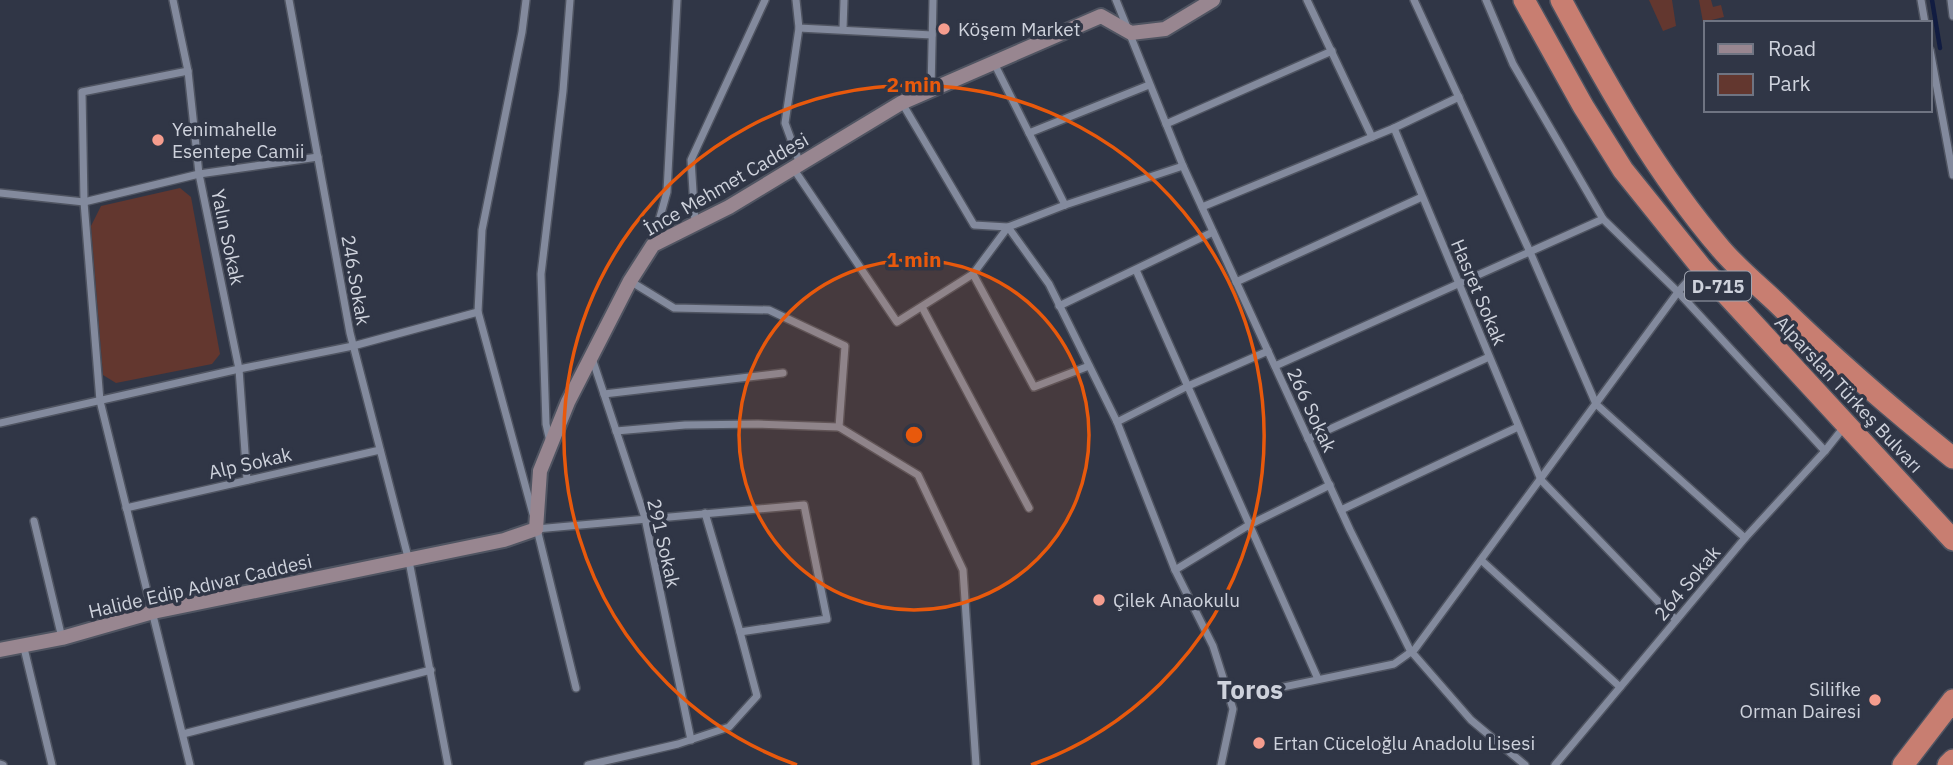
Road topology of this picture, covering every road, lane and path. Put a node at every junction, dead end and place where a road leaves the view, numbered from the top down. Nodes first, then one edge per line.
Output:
1 (173, 0) edge
2 (289, 0) edge
3 (526, 0) edge
4 (570, 0) edge
5 (677, 0) edge
6 (765, 0) edge
7 (796, 0) edge
8 (844, 0) edge
9 (933, 0) edge
10 (1116, 0) edge
11 (1213, 0) edge
12 (1307, 0) edge
13 (1413, 0) edge
14 (1486, 0) edge
15 (1524, 0) edge
16 (1561, 0) edge
17 (1921, 0) edge
18 (1951, 0) edge
19 (1953, 16) edge
20 (1925, 21) edge
21 (799, 28) junction
22 (843, 29) junction
23 (1128, 31) junction
24 (932, 35) junction
25 (1332, 51) junction
26 (1932, 61) edge
27 (994, 62) junction
28 (188, 71) junction
29 (1149, 85) junction
30 (931, 90) junction
31 (1459, 97) junction
32 (901, 103) junction
33 (1166, 124) junction
34 (1394, 128) junction
35 (1029, 133) junction
36 (1372, 138) junction
37 (318, 157) junction
38 (796, 166) junction
39 (1183, 166) junction
40 (199, 174) junction
41 (1953, 175) edge
42 (0, 193) edge
43 (1422, 197) junction
44 (84, 202) junction
45 (1065, 205) junction
46 (1202, 207) junction
47 (1603, 219) junction
48 (695, 224) junction
49 (1008, 227) junction
50 (1213, 232) junction
51 (653, 245) junction
52 (1530, 252) junction
53 (1701, 267) junction
54 (1136, 270) junction
55 (973, 274) junction
56 (630, 281) junction
57 (1236, 282) junction
58 (1458, 284) junction
59 (1678, 292) junction
60 (1059, 306) junction
61 (922, 307) junction
62 (478, 312) junction
63 (353, 346) junction
64 (1268, 351) junction
65 (592, 357) junction
66 (1489, 357) junction
67 (1089, 366) junction
68 (1275, 366) junction
69 (239, 369) junction
70 (783, 373) dead end
71 (1188, 386) junction
72 (604, 394) junction
73 (100, 401) junction
74 (1596, 404) junction
75 (1117, 422) junction
76 (0, 423) edge
77 (1846, 424) junction
78 (839, 427) junction
79 (1518, 427) junction
80 (616, 431) junction
81 (1308, 439) junction
82 (551, 444) junction
83 (380, 450) junction
84 (1825, 451) junction
85 (1953, 458) edge
86 (247, 480) junction
87 (1541, 480) junction
88 (1330, 485) junction
89 (126, 508) junction
90 (1030, 508) dead end
91 (1341, 510) junction
92 (705, 513) junction
93 (645, 518) junction
94 (34, 521) dead end
95 (1249, 525) junction
96 (537, 529) junction
97 (1745, 538) junction
98 (1953, 540) edge
99 (1481, 560) junction
100 (409, 561) junction
101 (1175, 570) junction
102 (153, 612) junction
103 (1676, 620) junction
104 (740, 632) junction
105 (62, 638) junction
106 (23, 644) junction
107 (0, 650) edge
108 (1411, 652) junction
109 (431, 670) junction
110 (1318, 679) junction
111 (576, 688) dead end
112 (1620, 688) junction
113 (1230, 698) junction
114 (1953, 700) edge
115 (183, 734) junction
116 (691, 740) junction
117 (1953, 760) edge
118 (52, 765) edge
119 (190, 765) edge
120 (448, 765) edge
121 (588, 765) edge
122 (976, 765) edge
123 (1221, 765) edge
124 (1525, 765) edge
125 (1555, 765) edge
126 (1903, 765) edge
127 (1948, 765) edge

1 - 28 street, Yalın Sokak
2 - 37 street, 246.Sokak
3 - 62 street
4 - 82 street
5 - 51 street
6 - 48 street
7 - 21 street
8 - 22 street
9 - 24 street
10 - 23 street, 266 Sokak
11 - 23 street, İnce Mehmet Caddesi
12 - 25 street
13 - 31 street
14 - 47 street
15 - 53 highway, Alparslan Türkeş Bulvarı / D-715
16 - 85 highway, Alparslan Türkeş Bulvarı / D-715
17 - 20 street
18 - 19 street
21 - 22 street
21 - 38 street
22 - 24 street
23 - 27 street, İnce Mehmet Caddesi
23 - 29 street, 266 Sokak
24 - 30 street
25 - 33 street
25 - 36 street
26 - 41 street
27 - 30 street, İnce Mehmet Caddesi
27 - 35 street
28 - 40 street, Yalın Sokak
28 - 44 street
29 - 33 street, 266 Sokak
29 - 35 street
30 - 32 street, İnce Mehmet Caddesi
31 - 34 street
31 - 52 street
32 - 38 street, İnce Mehmet Caddesi
32 - 49 street
33 - 39 street, 266 Sokak
34 - 36 street
34 - 43 street, Hasret Sokak
35 - 45 street
36 - 46 street
37 - 40 street
37 - 63 street, 246.Sokak
38 - 48 street, İnce Mehmet Caddesi
38 - 61 street
39 - 45 street
39 - 46 street, 266 Sokak
40 - 44 street
40 - 69 street, Yalın Sokak
42 - 44 street
43 - 57 street
43 - 58 street, Hasret Sokak
44 - 73 street
45 - 49 street
46 - 50 street, 266 Sokak
47 - 52 street
47 - 59 street
48 - 51 street, İnce Mehmet Caddesi
49 - 55 street
49 - 60 street
50 - 54 street
50 - 57 street, 266 Sokak
51 - 56 street, İnce Mehmet Caddesi
52 - 58 street
52 - 74 street
53 - 59 street
53 - 77 highway, Alparslan Türkeş Bulvarı / D-715
54 - 60 street
54 - 71 street
55 - 61 street
55 - 67 street
56 - 65 street, İnce Mehmet Caddesi
56 - 78 street
57 - 64 street, 266 Sokak
58 - 66 street, Hasret Sokak
58 - 68 street
59 - 74 street
59 - 84 street
60 - 67 street
61 - 90 street
62 - 63 street
62 - 96 street
63 - 69 street
63 - 83 street, 246.Sokak
64 - 68 street, 266 Sokak
64 - 71 street
65 - 72 street, 291 Sokak
65 - 82 street, İnce Mehmet Caddesi
66 - 79 street, Hasret Sokak
66 - 81 street
67 - 75 street
68 - 81 street, 266 Sokak
69 - 73 street
69 - 86 street, Yalın Sokak
70 - 72 street
71 - 75 street
71 - 95 street
72 - 80 street, 291 Sokak
73 - 76 street
73 - 89 street
74 - 87 street
74 - 97 street
75 - 101 street
77 - 84 street, 264 Sokak
77 - 98 highway, Alparslan Türkeş Bulvarı / D-715
78 - 80 street
78 - 122 street
79 - 87 street, Hasret Sokak
79 - 91 street
80 - 93 street, 291 Sokak
81 - 88 street, 266 Sokak
82 - 96 street, İnce Mehmet Caddesi
83 - 86 street, Alp Sokak
83 - 100 street, 246.Sokak
84 - 97 street, 264 Sokak
86 - 89 street, Alp Sokak
87 - 99 street
87 - 103 street, Hasret Sokak
88 - 91 street, 266 Sokak
88 - 95 street
89 - 102 street
91 - 108 street, 266 Sokak
92 - 93 street
92 - 104 street
92 - 104 street
93 - 96 street
93 - 116 street, 291 Sokak
94 - 105 street
95 - 101 street
95 - 110 street
96 - 100 street
96 - 111 street
97 - 103 street, 264 Sokak
99 - 108 street
99 - 112 street
100 - 102 street, Halide Edip Adıvar Caddesi
100 - 109 street, 246.Sokak
101 - 113 street
102 - 105 street, Halide Edip Adıvar Caddesi
102 - 115 street
103 - 112 street, 264 Sokak
104 - 116 street
105 - 106 street, Halide Edip Adıvar Caddesi
106 - 107 street, Halide Edip Adıvar Caddesi
106 - 118 street
108 - 110 street
108 - 124 street, 266 Sokak
109 - 115 street
109 - 120 street, 246.Sokak
110 - 113 street
112 - 125 street, 264 Sokak
113 - 123 street
114 - 126 highway
115 - 119 street
116 - 121 street
117 - 127 highway

